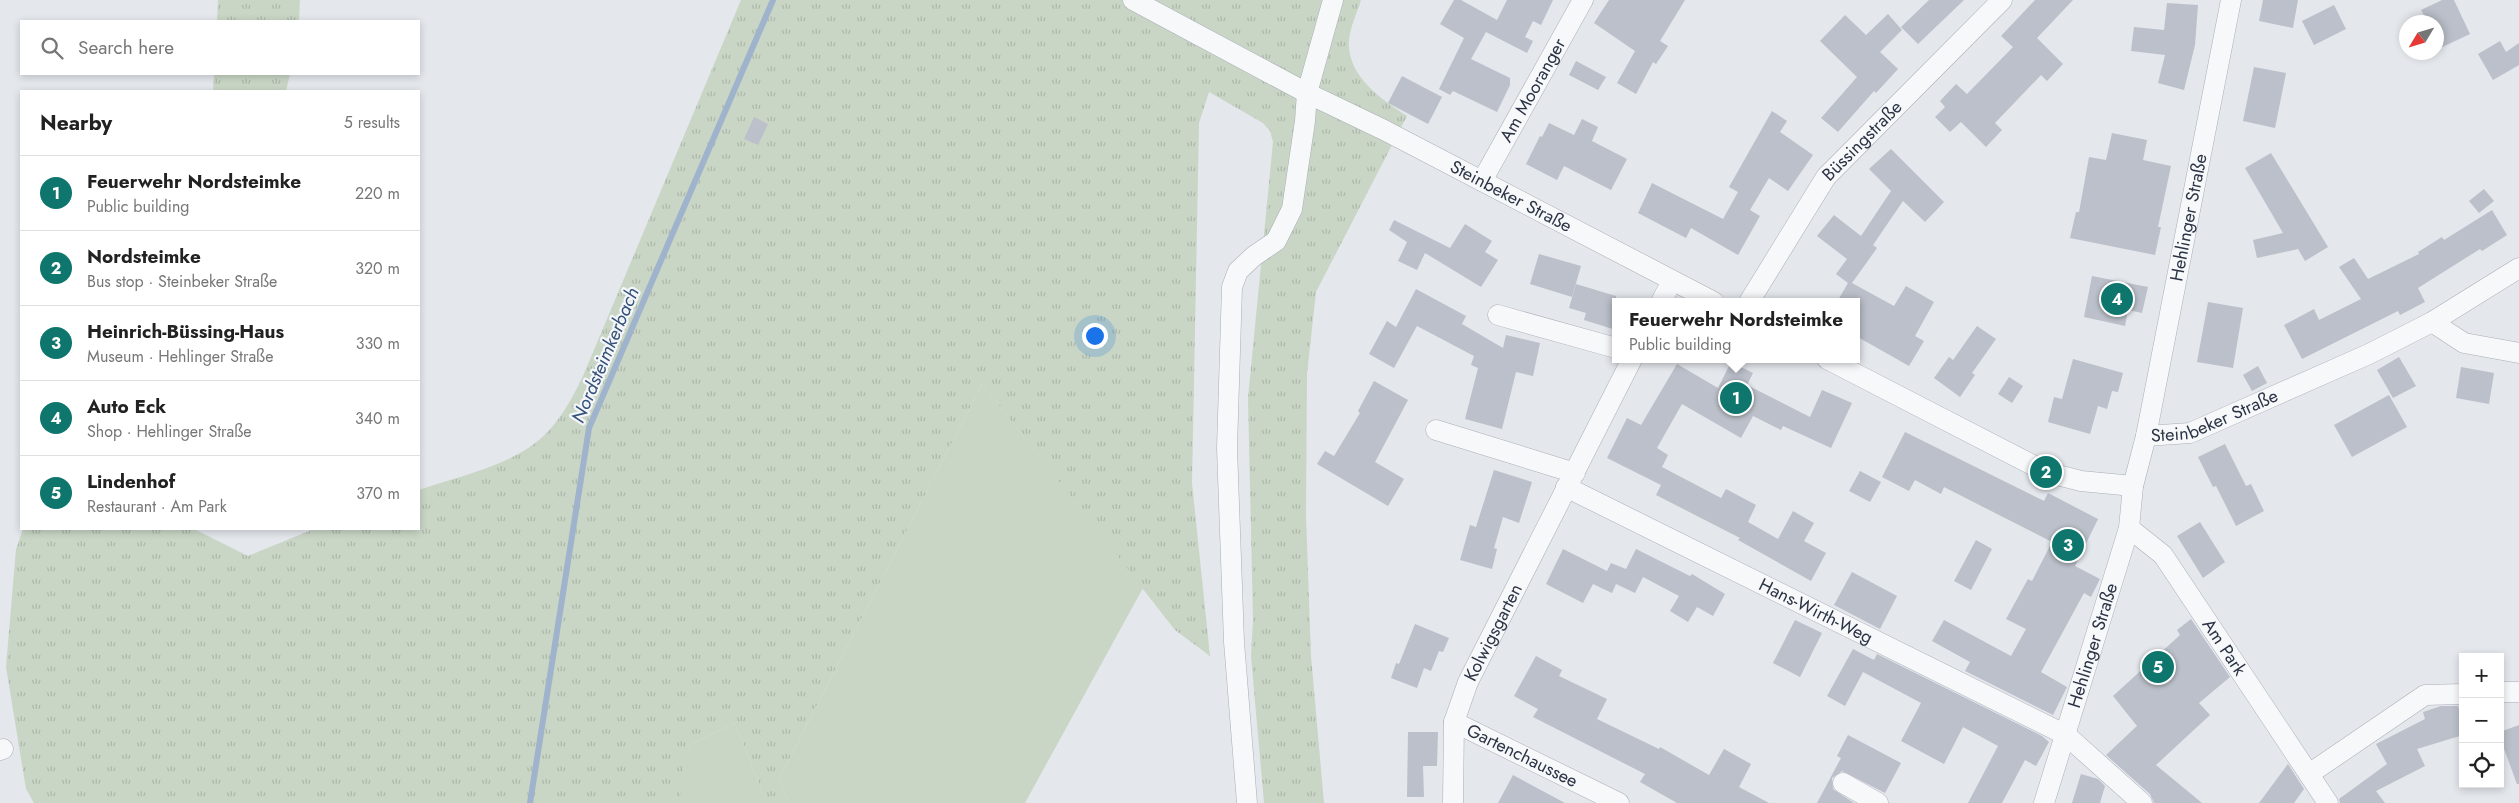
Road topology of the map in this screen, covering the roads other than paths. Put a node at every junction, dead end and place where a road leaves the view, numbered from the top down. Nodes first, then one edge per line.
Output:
1 (1133, 0) edge
2 (1333, 0) edge
3 (1583, 0) edge
4 (2002, 0) edge
5 (2231, 0) edge
6 (1307, 93) junction
7 (1482, 181) junction
8 (2519, 268) edge
9 (1672, 280) junction
10 (1663, 298) edge
11 (1706, 298) edge
12 (1751, 298) edge
13 (1498, 315) dead end
14 (2432, 322) junction
15 (1612, 347) edge
16 (2519, 353) edge
17 (1630, 363) edge
18 (1834, 363) edge
19 (1436, 430) dead end
20 (2146, 436) junction
21 (1571, 480) junction
22 (2133, 486) junction
23 (2129, 528) junction
24 (2504, 692) edge
25 (2519, 692) edge
26 (2459, 694) edge
27 (1454, 722) junction
28 (2066, 735) junction
29 (2309, 774) junction
30 (1843, 783) dead end
31 (1247, 803) edge
32 (1453, 803) edge
33 (1619, 803) edge
34 (1878, 803) edge
35 (2044, 803) edge
36 (2142, 803) edge
37 (2328, 803) edge

1 - 6 street, Steinbeker Straße
2 - 6 street
3 - 7 street, Am Mooranger
4 - 12 street, Büssingstraße
5 - 20 street, Hehlinger Straße
6 - 7 street, Steinbeker Straße
6 - 31 street
7 - 9 street, Steinbeker Straße
8 - 14 street, Steinbeker Straße
9 - 10 street
9 - 11 street, Steinbeker Straße
13 - 15 street
14 - 16 street
14 - 20 street, Steinbeker Straße
17 - 21 street, Kolwigsgarten
18 - 22 street
19 - 21 street
20 - 22 street, Steinbeker Straße
21 - 27 street, Kolwigsgarten
21 - 28 street, Hans-Wirth-Weg
22 - 23 street, Hehlinger Straße
23 - 28 street, Hehlinger Straße
23 - 29 street, Am Park
24 - 25 street
26 - 29 street
27 - 32 street, Kolwigsgarten
27 - 33 street, Gartenchaussee
28 - 35 street, Hehlinger Straße
28 - 36 street, Hans-Wirth-Weg
29 - 37 street, Am Park
30 - 34 street

